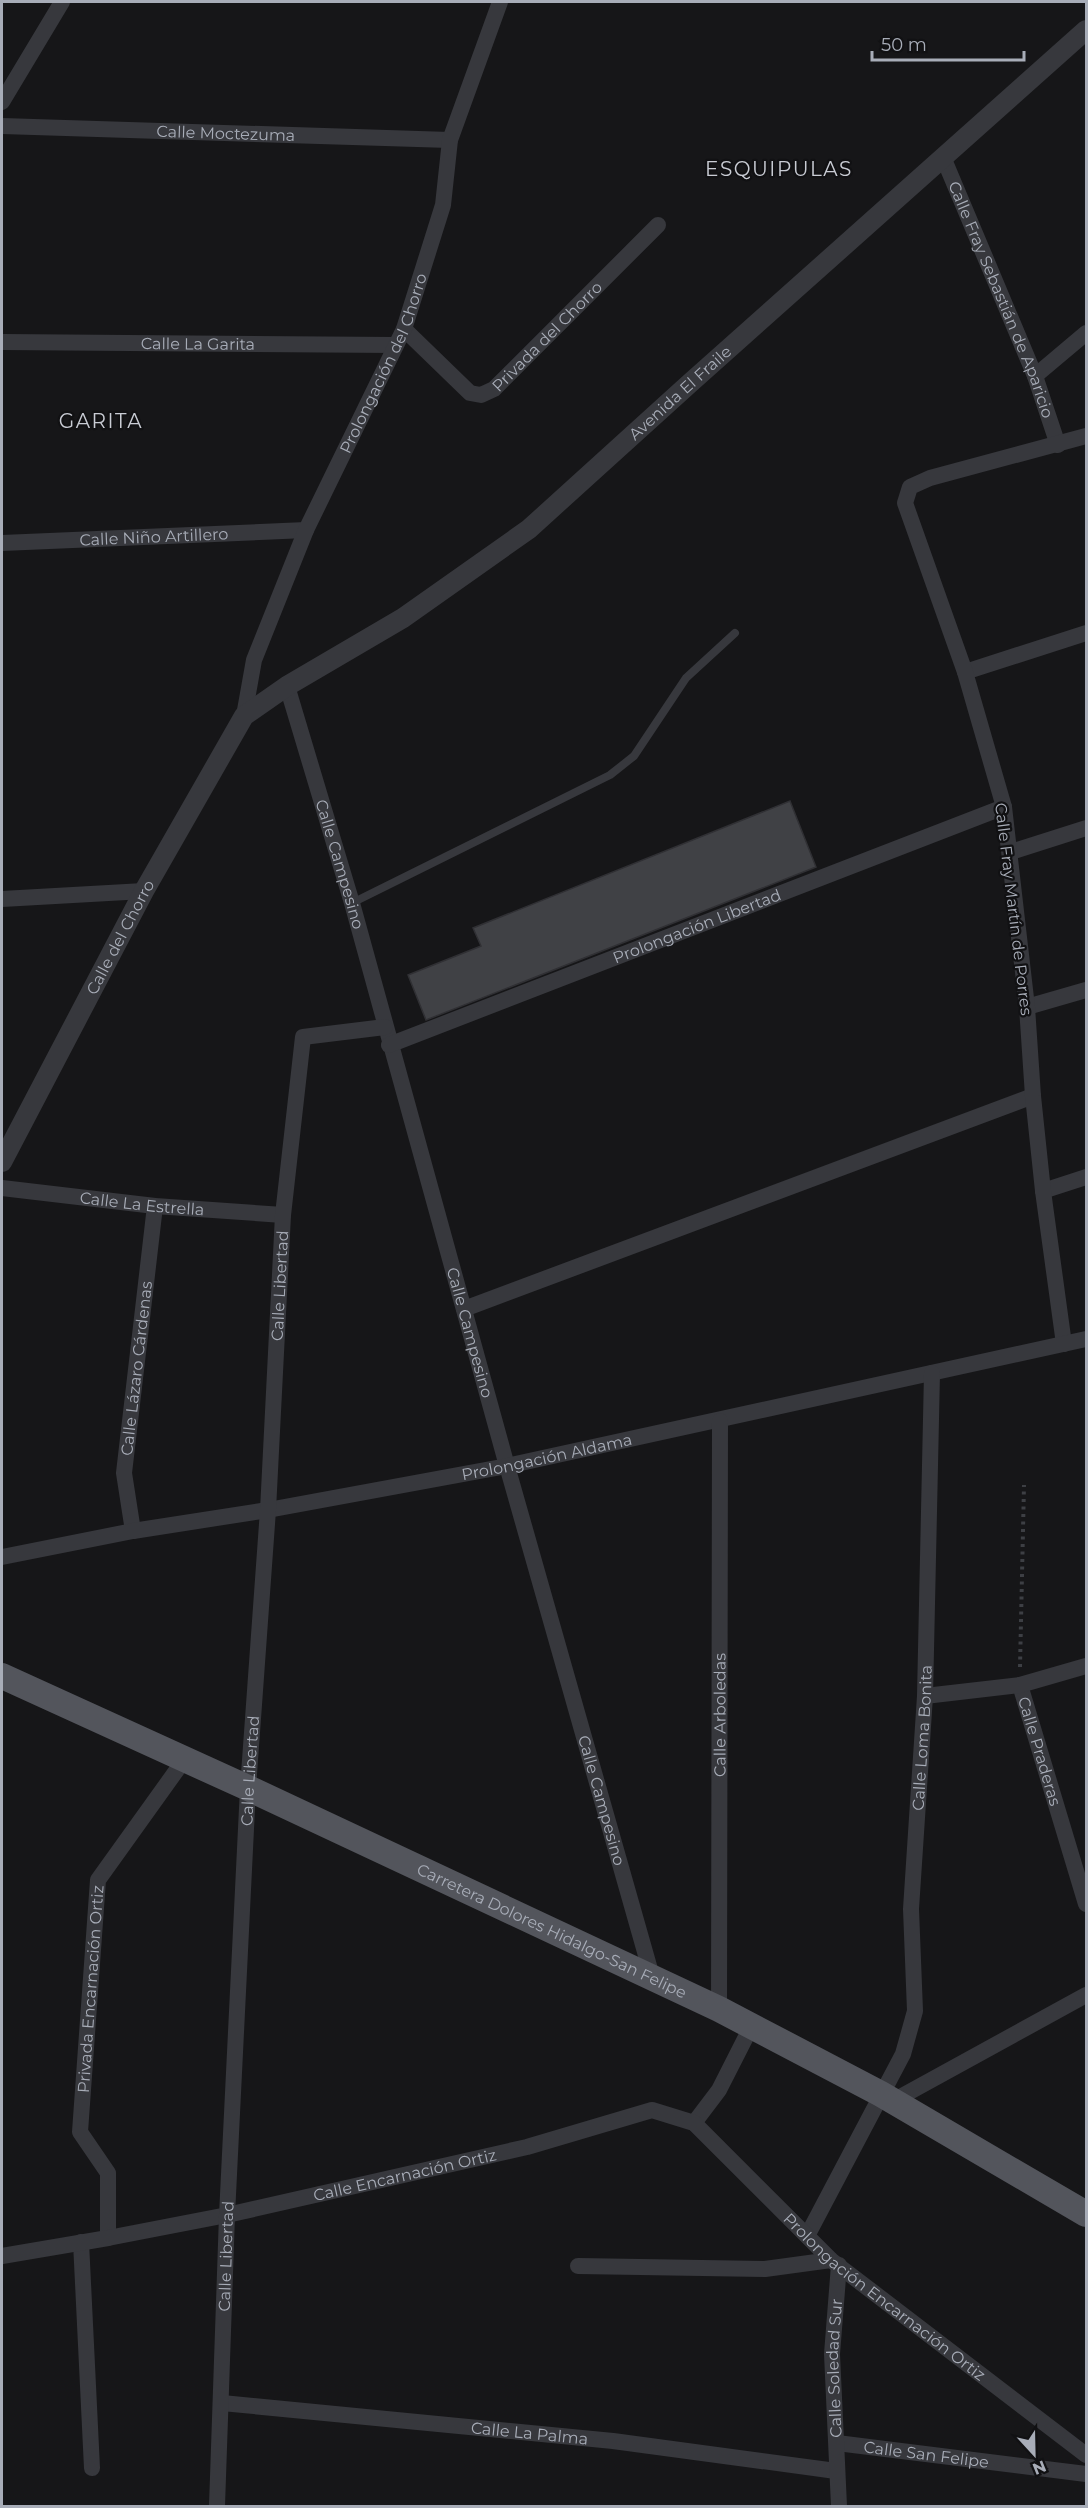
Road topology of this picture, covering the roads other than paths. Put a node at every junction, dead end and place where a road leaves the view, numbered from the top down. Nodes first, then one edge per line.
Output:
1 (62, 2) edge
2 (500, 2) edge
3 (1086, 30) edge
4 (2, 102) edge
5 (2, 126) edge
6 (450, 140) junction
7 (943, 157) junction
8 (658, 225) dead end
9 (404, 329) junction
10 (1086, 333) edge
11 (2, 342) edge
12 (394, 345) junction
13 (1035, 376) junction
14 (1086, 436) edge
15 (1058, 444) junction
16 (306, 530) junction
17 (2, 543) edge
18 (735, 633) dead end
19 (1086, 633) edge
20 (964, 672) junction
21 (287, 686) junction
22 (244, 716) junction
23 (1004, 807) junction
24 (1086, 828) edge
25 (1011, 852) junction
26 (144, 891) junction
27 (2, 899) edge
28 (352, 903) junction
29 (1086, 990) edge
30 (1027, 1007) junction
31 (385, 1027) junction
32 (389, 1045) junction
33 (1033, 1096) junction
34 (2, 1162) edge
35 (1086, 1178) edge
36 (2, 1188) edge
37 (1043, 1191) junction
38 (155, 1206) junction
39 (283, 1215) junction
40 (464, 1309) junction
41 (1086, 1339) edge
42 (1064, 1344) junction
43 (932, 1373) junction
44 (720, 1421) junction
45 (507, 1466) junction
46 (268, 1510) junction
47 (133, 1531) junction
48 (2, 1557) edge
49 (1086, 1666) edge
50 (2, 1676) edge
51 (1020, 1685) junction
52 (925, 1695) junction
53 (184, 1760) junction
54 (248, 1788) junction
55 (1086, 1904) edge
56 (653, 1980) junction
57 (1086, 1995) edge
58 (719, 2009) junction
59 (751, 2028) junction
60 (887, 2098) junction
61 (694, 2123) junction
62 (1086, 2214) edge
63 (227, 2215) junction
64 (807, 2236) junction
65 (108, 2238) junction
66 (81, 2242) junction
67 (2, 2256) edge
68 (835, 2262) junction
69 (578, 2265) dead end
70 (222, 2403) junction
71 (837, 2443) junction
72 (1086, 2455) edge
73 (92, 2468) dead end
74 (836, 2471) junction
75 (1086, 2474) edge
76 (217, 2506) edge
77 (839, 2506) edge

1 - 4 street
2 - 6 street, Prolongación del Chorro
3 - 7 street, Avenida El Fraile
5 - 6 street, Calle Moctezuma
6 - 9 street, Prolongación del Chorro
7 - 13 street, Calle Fray Sebastián de Aparicio
7 - 21 street, Avenida El Fraile
8 - 9 street, Privada del Chorro
9 - 12 street, Prolongación del Chorro
10 - 13 street
11 - 12 street, Calle La Garita
12 - 16 street, Prolongación del Chorro
13 - 15 street, Calle Fray Sebastián de Aparicio
14 - 15 street
15 - 20 street, Calle Fray Martín de Porres
16 - 17 street, Calle Niño Artillero
16 - 22 street, Prolongación del Chorro
18 - 28 lane
19 - 20 street
20 - 23 street, Calle Fray Martín de Porres
21 - 22 street, Avenida El Fraile
21 - 28 street, Calle Campesino
22 - 26 street, Calle del Chorro
23 - 25 street, Calle Fray Martín de Porres
23 - 32 street, Prolongación Libertad
24 - 25 street
25 - 30 street, Calle Fray Martín de Porres
26 - 27 street
26 - 34 street, Calle del Chorro
28 - 31 street, Calle Campesino
29 - 30 street
30 - 33 street, Calle Fray Martín de Porres
31 - 32 street, Calle Campesino
31 - 39 street, Calle Libertad
32 - 40 street, Calle Campesino
33 - 37 street, Calle Fray Martín de Porres
33 - 40 street
35 - 37 street
36 - 38 street, Calle La Estrella
37 - 42 street, Calle Fray Martín de Porres
38 - 39 street, Calle La Estrella
38 - 47 street, Calle Lázaro Cárdenas
39 - 46 street, Calle Libertad
40 - 45 street, Calle Campesino
41 - 42 street, Prolongación Aldama
42 - 43 street, Prolongación Aldama
43 - 44 street, Prolongación Aldama
43 - 52 street, Calle Loma Bonita
44 - 45 street, Prolongación Aldama
44 - 58 street, Calle Arboledas
45 - 46 street, Prolongación Aldama
45 - 56 street, Calle Campesino
46 - 47 street, Prolongación Aldama
46 - 54 street, Calle Libertad
47 - 48 street, Prolongación Aldama
49 - 51 street
50 - 53 main road, Carretera Dolores Hidalgo-San Felipe
51 - 52 street
51 - 55 street, Calle Praderas
52 - 60 street, Calle Loma Bonita
53 - 54 main road, Carretera Dolores Hidalgo-San Felipe
53 - 65 street, Privada Encarnación Ortiz
54 - 56 main road, Carretera Dolores Hidalgo-San Felipe
54 - 63 street, Calle Libertad
56 - 58 main road, Carretera Dolores Hidalgo-San Felipe
57 - 60 street
58 - 59 main road, Carretera Dolores Hidalgo-San Felipe
59 - 60 main road, Carretera Dolores Hidalgo-San Felipe
59 - 61 street
60 - 62 main road, Carretera Dolores Hidalgo-San Felipe
60 - 64 street
61 - 63 street, Calle Encarnación Ortiz
61 - 64 street, Prolongación Encarnación Ortiz
63 - 65 street, Calle Encarnación Ortiz
63 - 70 street, Calle Libertad
64 - 68 street, Prolongación Encarnación Ortiz
65 - 66 street, Calle Encarnación Ortiz
66 - 67 street, Calle Encarnación Ortiz
66 - 73 street
68 - 69 street
68 - 71 street, Calle Soledad Sur
68 - 72 street, Prolongación Encarnación Ortiz
70 - 74 street, Calle La Palma
70 - 76 street, Calle Libertad
71 - 74 street, Calle Soledad Sur
71 - 75 street, Calle San Felipe
74 - 77 street, Calle Soledad Sur

